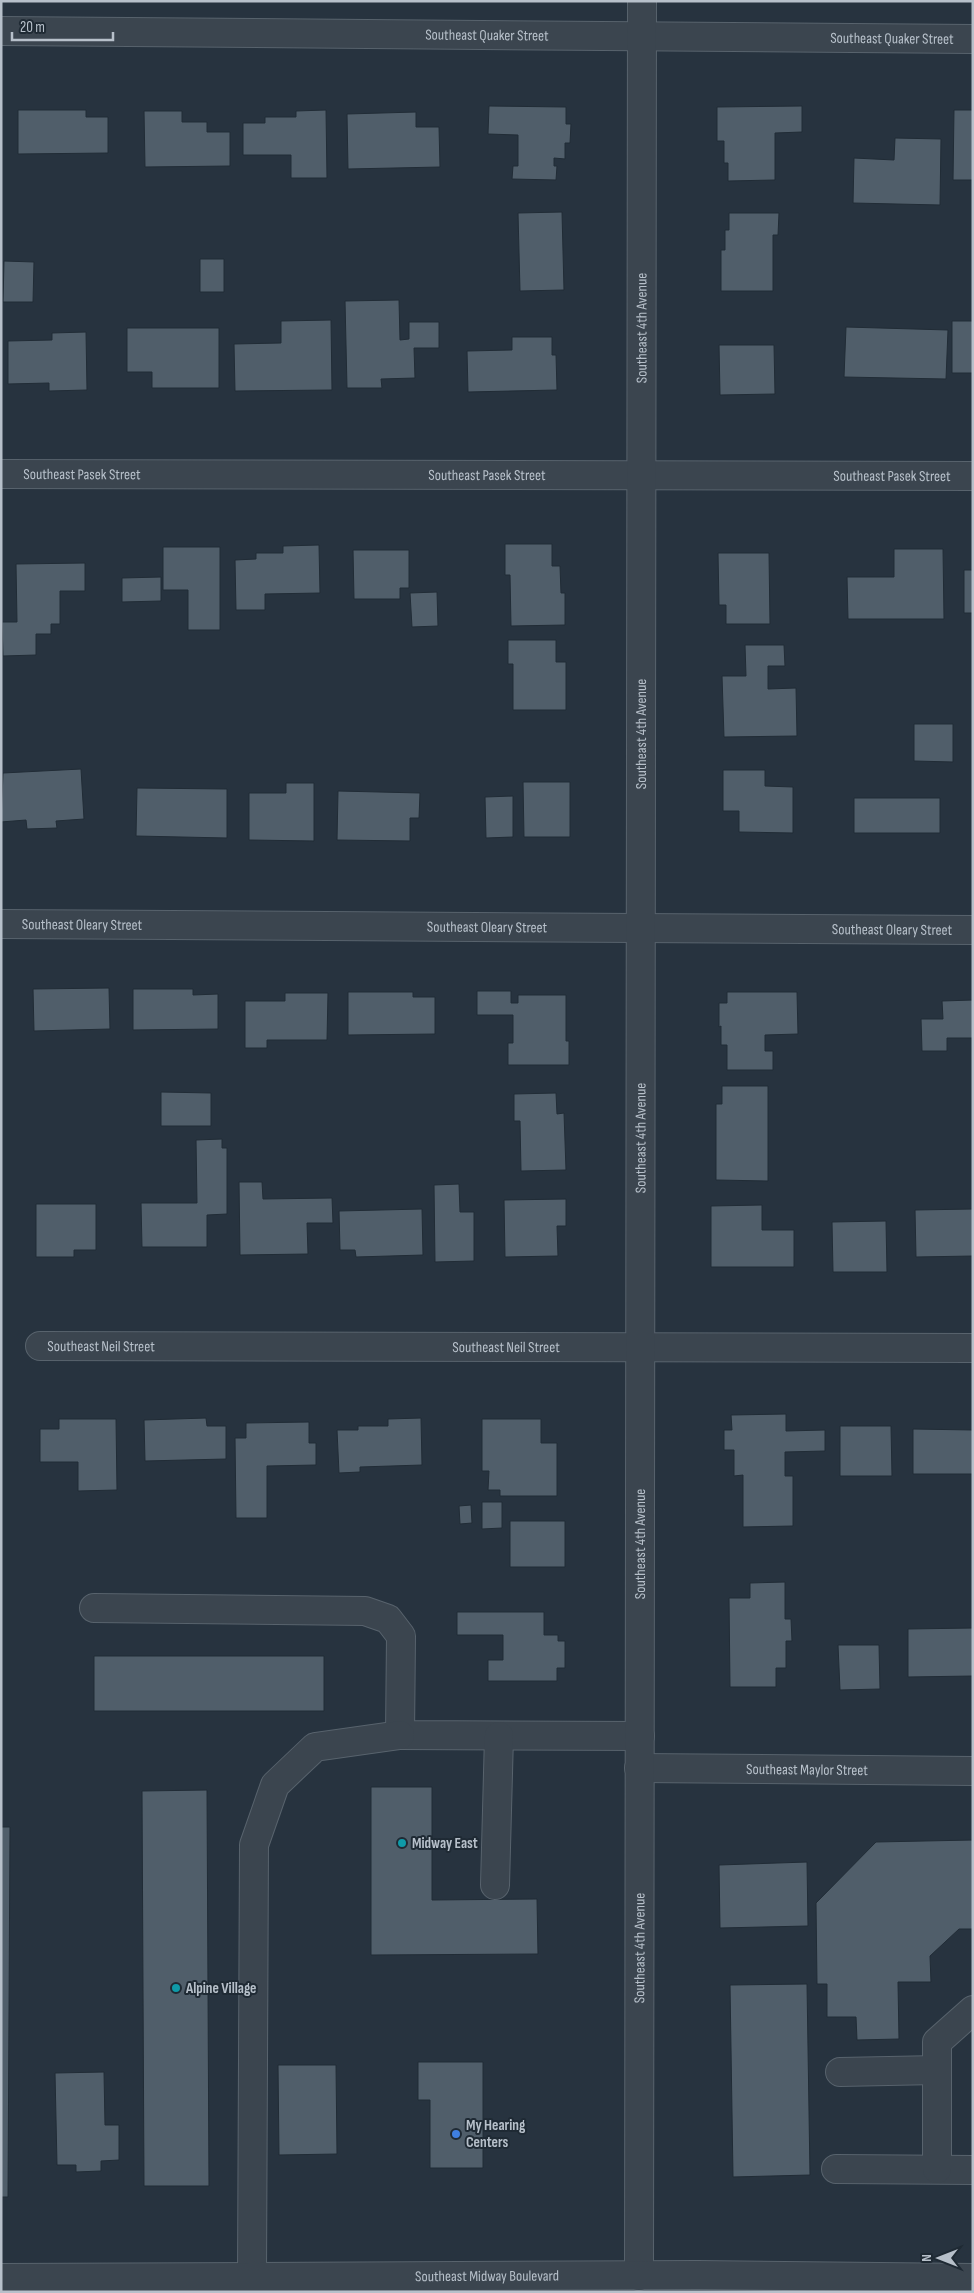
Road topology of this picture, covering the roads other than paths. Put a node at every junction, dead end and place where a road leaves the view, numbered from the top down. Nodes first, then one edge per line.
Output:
1 (642, 1) edge
2 (1, 31) edge
3 (642, 36) junction
4 (973, 39) edge
5 (1, 474) edge
6 (642, 475) junction
7 (973, 476) edge
8 (1, 924) edge
9 (641, 926) junction
10 (973, 930) edge
11 (40, 1346) dead end
12 (640, 1347) junction
13 (973, 1348) edge
14 (94, 1608) dead end
15 (400, 1735) junction
16 (499, 1736) junction
17 (640, 1736) junction
18 (639, 1768) junction
19 (973, 1771) edge
20 (495, 1885) dead end
21 (973, 2010) edge
22 (937, 2070) junction
23 (840, 2072) dead end
24 (836, 2169) dead end
25 (937, 2170) junction
26 (973, 2170) edge
27 (252, 2276) junction
28 (639, 2276) junction
29 (1, 2278) edge
30 (973, 2278) edge
31 (785, 2285) edge

1 - 3 street, Southeast 4th Avenue
2 - 3 street, Southeast Quaker Street
3 - 4 street, Southeast Quaker Street
3 - 6 street, Southeast 4th Avenue
5 - 6 street, Southeast Pasek Street
6 - 7 street, Southeast Pasek Street
6 - 9 street, Southeast 4th Avenue
8 - 9 street, Southeast Oleary Street
9 - 10 street, Southeast Oleary Street
9 - 12 street, Southeast 4th Avenue
11 - 12 street, Southeast Neil Street
12 - 13 street, Southeast Neil Street
12 - 17 street, Southeast 4th Avenue
14 - 15 street
15 - 16 street
15 - 27 street
16 - 17 street
16 - 20 street
17 - 18 street, Southeast 4th Avenue
18 - 19 street, Southeast Maylor Street
18 - 28 street, Southeast 4th Avenue
21 - 22 street
22 - 23 street
22 - 25 street
24 - 25 street
25 - 26 street
27 - 28 street, Southeast Midway Boulevard
27 - 29 street, Southeast Midway Boulevard
28 - 31 street, Southeast Midway Boulevard
30 - 31 street, Southeast Midway Boulevard

